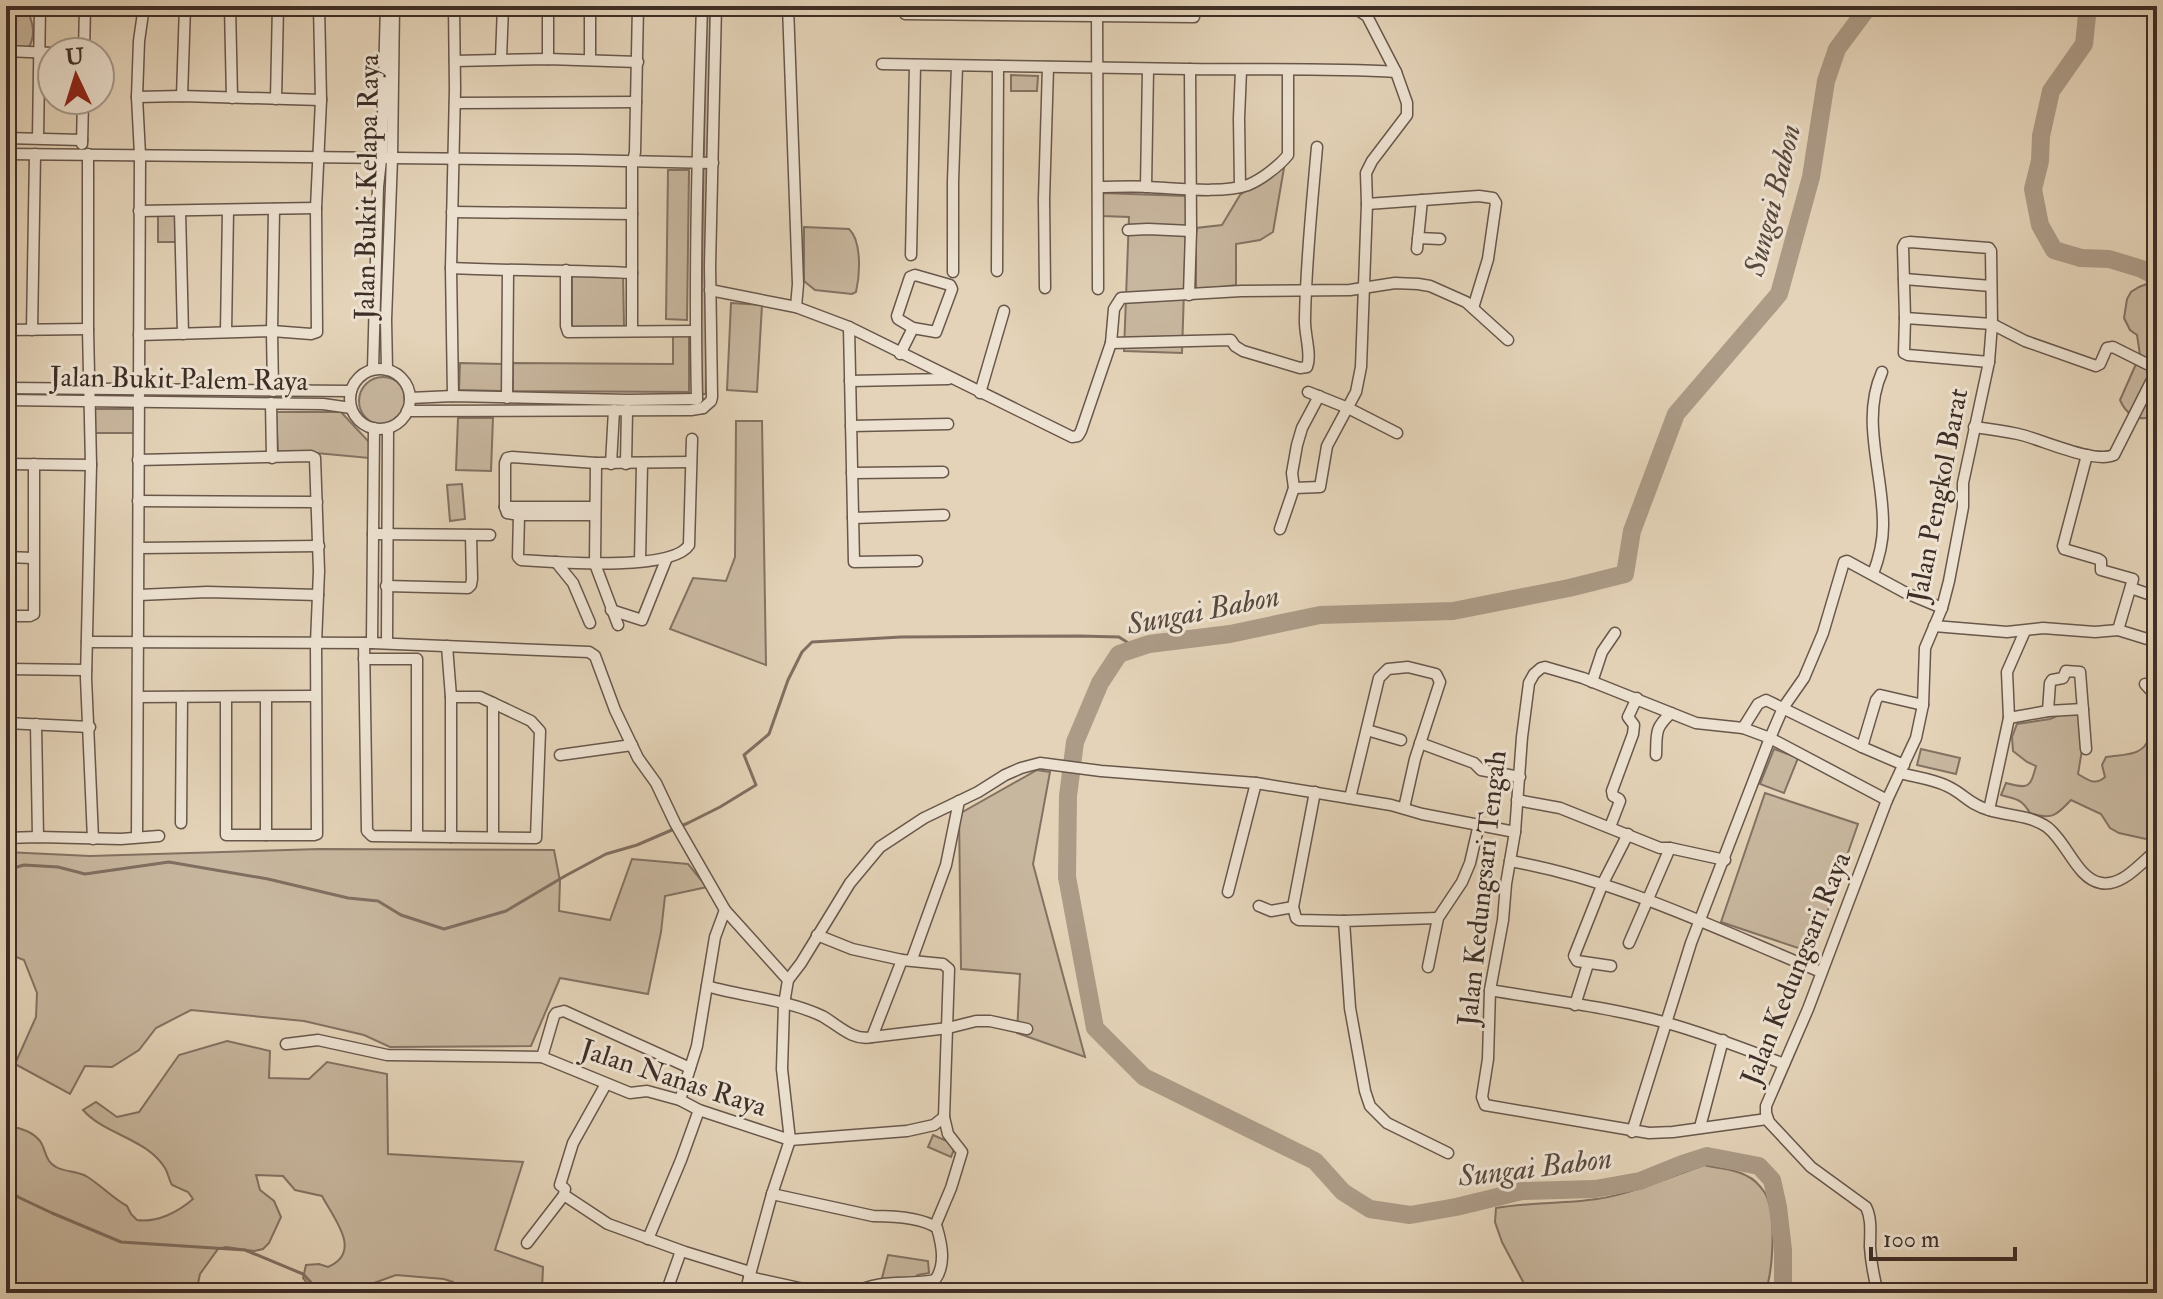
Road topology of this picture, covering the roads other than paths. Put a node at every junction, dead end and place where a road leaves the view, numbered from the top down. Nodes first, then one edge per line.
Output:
1 (40, 6) edge
2 (85, 6) edge
3 (144, 6) edge
4 (185, 6) edge
5 (230, 6) edge
6 (278, 6) edge
7 (319, 6) edge
8 (454, 6) edge
9 (503, 6) edge
10 (548, 6) edge
11 (590, 6) edge
12 (638, 6) edge
13 (702, 6) edge
14 (716, 6) edge
15 (788, 6) edge
16 (1352, 6) edge
17 (390, 10) edge
18 (1097, 11) edge
19 (905, 14) dead end
20 (1194, 17) dead end
21 (39, 36) edge
22 (84, 36) edge
23 (6, 51) edge
24 (36, 52) edge
25 (501, 59) junction
26 (548, 59) junction
27 (590, 60) junction
28 (455, 61) junction
29 (638, 62) junction
30 (882, 64) dead end
31 (915, 65) junction
32 (957, 66) junction
33 (998, 66) junction
34 (1097, 66) junction
35 (1048, 67) junction
36 (1148, 69) junction
37 (1190, 69) junction
38 (1241, 70) junction
39 (1288, 71) junction
40 (1396, 72) junction
41 (182, 96) junction
42 (137, 97) junction
43 (232, 98) junction
44 (276, 99) junction
45 (321, 100) junction
46 (636, 102) junction
47 (455, 103) junction
48 (38, 116) edge
49 (83, 116) edge
50 (6, 138) edge
51 (38, 138) junction
52 (82, 140) junction
53 (1317, 147) dead end
54 (6, 154) edge
55 (35, 154) junction
56 (85, 154) junction
57 (140, 155) junction
58 (319, 158) junction
59 (387, 158) junction
60 (454, 158) junction
61 (634, 161) junction
62 (697, 162) junction
63 (713, 163) junction
64 (1098, 187) junction
65 (1146, 187) junction
66 (1240, 187) junction
67 (1191, 189) junction
68 (1422, 200) junction
69 (1367, 204) junction
70 (316, 208) junction
71 (274, 209) junction
72 (228, 210) junction
73 (139, 211) junction
74 (180, 211) junction
75 (452, 212) junction
76 (632, 214) junction
77 (1128, 230) dead end
78 (1191, 231) junction
79 (1440, 239) dead end
80 (911, 255) dead end
81 (451, 268) junction
82 (566, 270) junction
83 (508, 271) junction
84 (997, 271) dead end
85 (953, 272) dead end
86 (632, 273) junction
87 (1904, 279) junction
88 (1991, 286) junction
89 (1045, 288) dead end
90 (1098, 289) dead end
91 (1307, 289) junction
92 (1364, 289) junction
93 (710, 290) junction
94 (1189, 295) junction
95 (796, 307) junction
96 (1473, 308) junction
97 (1004, 311) dead end
98 (1905, 318) junction
99 (1992, 324) junction
100 (849, 327) junction
101 (913, 328) junction
102 (88, 329) junction
103 (6, 330) edge
104 (32, 330) junction
105 (272, 331) junction
106 (632, 331) junction
107 (695, 331) junction
108 (226, 332) junction
109 (183, 334) junction
110 (139, 335) junction
111 (1508, 340) dead end
112 (1111, 343) junction
113 (900, 354) junction
114 (1989, 362) junction
115 (373, 369) junction
116 (387, 370) junction
117 (2157, 370) edge
118 (1882, 372) dead end
119 (950, 379) junction
120 (850, 381) junction
121 (6, 388) edge
122 (89, 388) junction
123 (138, 389) junction
124 (210, 390) junction
125 (273, 391) junction
126 (351, 391) junction
127 (980, 393) junction
128 (453, 396) junction
129 (410, 398) junction
130 (507, 398) junction
131 (6, 400) edge
132 (89, 401) junction
133 (138, 401) junction
134 (209, 402) junction
135 (271, 403) junction
136 (700, 404) junction
137 (575, 405) junction
138 (351, 408) junction
139 (1348, 408) junction
140 (614, 410) junction
141 (627, 410) junction
142 (407, 411) junction
143 (948, 424) dead end
144 (851, 426) junction
145 (1974, 427) junction
146 (374, 428) junction
147 (388, 428) junction
148 (1397, 433) dead end
149 (692, 439) dead end
150 (2087, 455) junction
151 (272, 458) junction
152 (138, 460) junction
153 (691, 462) junction
154 (596, 463) junction
155 (6, 464) edge
156 (34, 464) junction
157 (611, 464) junction
158 (626, 464) junction
159 (642, 464) junction
160 (91, 465) junction
161 (943, 472) dead end
162 (852, 473) junction
163 (1294, 488) junction
164 (138, 501) junction
165 (317, 502) junction
166 (505, 507) junction
167 (594, 511) junction
168 (519, 515) junction
169 (944, 515) dead end
170 (853, 518) junction
171 (1280, 529) dead end
172 (373, 534) junction
173 (389, 534) junction
174 (471, 535) junction
175 (490, 535) dead end
176 (319, 546) junction
177 (139, 548) junction
178 (6, 557) edge
179 (33, 558) junction
180 (666, 560) junction
181 (640, 561) junction
182 (917, 561) dead end
183 (556, 562) junction
184 (595, 564) junction
185 (1873, 574) junction
186 (386, 586) junction
187 (2131, 588) junction
188 (139, 595) junction
189 (318, 595) junction
190 (2157, 597) edge
191 (1942, 608) junction
192 (611, 610) junction
193 (6, 616) edge
194 (590, 623) dead end
195 (618, 625) dead end
196 (1934, 626) junction
197 (2118, 630) junction
198 (2025, 631) junction
199 (1615, 633) dead end
200 (87, 642) junction
201 (139, 642) junction
202 (2157, 642) edge
203 (316, 643) junction
204 (368, 643) junction
205 (387, 643) junction
206 (447, 646) junction
207 (364, 659) junction
208 (6, 669) edge
209 (86, 670) junction
210 (1592, 682) junction
211 (2145, 684) dead end
212 (315, 696) junction
213 (138, 697) junction
214 (182, 697) junction
215 (226, 697) junction
216 (266, 697) junction
217 (451, 697) junction
218 (2157, 697) edge
219 (1637, 698) junction
220 (493, 703) junction
221 (1923, 705) junction
222 (1783, 708) junction
223 (2083, 709) junction
224 (2048, 711) junction
225 (1671, 713) junction
226 (2009, 718) junction
227 (6, 723) edge
228 (36, 724) junction
229 (90, 727) junction
230 (1743, 728) junction
231 (1367, 730) junction
232 (1770, 738) junction
233 (1401, 740) dead end
234 (1420, 743) junction
235 (632, 745) junction
236 (1862, 747) junction
237 (2086, 749) dead end
238 (560, 755) dead end
239 (1656, 755) dead end
240 (1902, 769) junction
241 (1520, 777) junction
242 (1256, 783) junction
243 (1315, 792) junction
244 (1350, 798) junction
245 (1517, 800) junction
246 (1887, 800) junction
247 (959, 801) junction
248 (1404, 808) junction
249 (1989, 810) junction
250 (181, 823) dead end
251 (1479, 824) junction
252 (1610, 827) junction
253 (1515, 832) junction
254 (1628, 834) junction
255 (266, 835) junction
256 (159, 836) dead end
257 (417, 836) junction
258 (38, 837) junction
259 (137, 837) junction
260 (451, 837) junction
261 (493, 837) junction
262 (6, 838) edge
263 (93, 839) junction
264 (1670, 848) junction
265 (2157, 850) edge
266 (1725, 860) junction
267 (1510, 861) junction
268 (1603, 883) junction
269 (1228, 892) dead end
270 (1648, 900) junction
271 (1259, 906) dead end
272 (1293, 907) junction
273 (725, 910) junction
274 (1438, 918) junction
275 (1344, 921) junction
276 (1699, 922) junction
277 (817, 935) junction
278 (1629, 943) dead end
279 (907, 960) junction
280 (1588, 964) junction
281 (1611, 966) dead end
282 (1428, 967) dead end
283 (1821, 972) junction
284 (788, 980) junction
285 (707, 986) junction
286 (1490, 990) junction
287 (784, 1004) junction
288 (1575, 1005) junction
289 (1665, 1023) junction
290 (948, 1028) junction
291 (1027, 1029) dead end
292 (872, 1037) junction
293 (1723, 1040) junction
294 (286, 1044) dead end
295 (542, 1057) junction
296 (1784, 1064) junction
297 (690, 1068) junction
298 (606, 1084) junction
299 (680, 1100) junction
300 (699, 1110) junction
301 (944, 1117) junction
302 (1767, 1119) junction
303 (1700, 1127) junction
304 (1632, 1132) junction
305 (790, 1140) junction
306 (1448, 1153) dead end
307 (772, 1194) junction
308 (564, 1195) junction
309 (935, 1226) junction
310 (648, 1239) junction
311 (527, 1243) dead end
312 (681, 1251) junction
313 (750, 1274) junction
314 (666, 1293) edge
315 (745, 1293) edge
316 (822, 1293) edge
317 (855, 1293) edge
318 (1878, 1293) edge

1 - 21 street
2 - 22 street
3 - 42 street
4 - 41 street
5 - 43 street
6 - 44 street
7 - 45 street
8 - 28 street
9 - 25 street
10 - 26 street
11 - 27 street
12 - 29 street
13 - 62 street
14 - 63 street
15 - 95 street
16 - 40 street
17 - 59 street, Jalan Bukit Kelapa Raya
18 - 19 street
18 - 20 street
18 - 34 street
23 - 24 street
25 - 26 street
25 - 28 street
26 - 27 street
27 - 29 street
28 - 47 street
29 - 46 street
30 - 31 street
31 - 32 street
31 - 80 street
32 - 33 street
32 - 85 street
33 - 35 street
33 - 84 street
34 - 35 street
34 - 36 street
34 - 64 street
35 - 89 street
36 - 37 street
36 - 65 street
37 - 38 street
37 - 67 street
38 - 39 street
38 - 66 street
39 - 40 street
39 - 66 street
40 - 69 street
41 - 42 street
41 - 43 street
42 - 57 street
43 - 44 street
44 - 45 street
45 - 58 street
46 - 47 street
46 - 61 street
47 - 60 street
48 - 51 street
49 - 52 street
50 - 51 street
51 - 52 street
52 - 56 street
53 - 91 street
54 - 55 street
55 - 56 street
55 - 104 street
56 - 57 street
56 - 102 street
57 - 58 street
57 - 73 street
58 - 59 street
58 - 70 street
59 - 60 street
59 - 115 street, Jalan Bukit Kelapa Raya
59 - 116 street, Jalan Bukit Kelapa Raya
60 - 61 street
60 - 75 street
61 - 62 street
61 - 76 street
62 - 63 street
62 - 107 street
63 - 93 street
64 - 65 street
64 - 90 street
65 - 67 street
66 - 67 street
67 - 78 street
68 - 69 street
68 - 79 street
68 - 96 street
69 - 92 street
70 - 71 street
70 - 105 street
71 - 72 street
71 - 105 street
72 - 74 street
72 - 108 street
73 - 74 street
73 - 110 street
74 - 109 street
75 - 76 street
75 - 81 street
76 - 86 street
77 - 78 street
78 - 94 street
81 - 83 street
81 - 128 street
82 - 83 street
82 - 86 street
82 - 106 street
83 - 130 street
86 - 106 street
87 - 88 street
87 - 88 street, Jalan Pengkol Barat
87 - 98 street
88 - 99 street, Jalan Pengkol Barat
91 - 92 street
91 - 94 street
91 - 112 street
92 - 96 street
92 - 139 street
93 - 95 street
93 - 136 street
94 - 112 street
95 - 100 street
96 - 111 street
97 - 127 street
98 - 99 street
98 - 114 street
99 - 114 street, Jalan Pengkol Barat
99 - 117 street
100 - 113 street
100 - 120 street
101 - 101 street
101 - 113 street
102 - 104 street
102 - 122 street
103 - 104 street
105 - 108 street
105 - 125 street
106 - 107 street
107 - 136 street
108 - 109 street
109 - 110 street
110 - 123 street
112 - 127 street
113 - 119 street
114 - 145 street, Jalan Pengkol Barat
115 - 116 street
115 - 126 street
116 - 129 street
117 - 150 street
118 - 185 street
119 - 120 street
119 - 127 street
120 - 144 street
121 - 122 street, Jalan Bukit Palem Raya
122 - 123 street, Jalan Bukit Palem Raya
122 - 132 street
123 - 124 street, Jalan Bukit Palem Raya
123 - 133 street
124 - 125 street, Jalan Bukit Palem Raya
124 - 134 street
125 - 126 street, Jalan Bukit Palem Raya
126 - 138 street
128 - 129 street
128 - 130 street
129 - 142 street
130 - 137 street
131 - 132 street, Jalan Bukit Palem Raya
132 - 133 street, Jalan Bukit Palem Raya
132 - 160 street
133 - 134 street, Jalan Bukit Palem Raya
133 - 152 street
134 - 135 street, Jalan Bukit Palem Raya
135 - 138 street, Jalan Bukit Palem Raya
135 - 151 street
136 - 137 street
136 - 141 street
137 - 140 street
137 - 142 street
138 - 146 street
139 - 148 street
139 - 163 street
139 - 163 street
140 - 141 street
140 - 157 street
141 - 158 street
142 - 147 street
143 - 144 street
144 - 162 street
145 - 150 street
145 - 191 street, Jalan Pengkol Barat
146 - 147 street
146 - 172 street
147 - 173 street
149 - 153 street
150 - 187 street
151 - 152 street
151 - 165 street
152 - 164 street
153 - 159 street
153 - 180 street
154 - 157 street
154 - 166 street
154 - 167 street
155 - 156 street
156 - 160 street
156 - 179 street
157 - 158 street
158 - 159 street
159 - 181 street
160 - 200 street
161 - 162 street
162 - 170 street
163 - 171 street
164 - 165 street
164 - 177 street
165 - 176 street
166 - 167 street
166 - 168 street
167 - 168 street
167 - 184 street
168 - 183 street
169 - 170 street
170 - 182 street
172 - 173 street
172 - 204 street
173 - 174 street
173 - 186 street
174 - 175 street
174 - 186 street
176 - 177 street
176 - 189 street
177 - 188 street
178 - 179 street
179 - 193 street
180 - 181 street
180 - 192 street
181 - 184 street
183 - 184 street
183 - 194 street
184 - 192 street
185 - 191 street
185 - 222 street
186 - 205 street
187 - 190 street
187 - 197 street
188 - 189 street
188 - 201 street
189 - 203 street
191 - 196 street, Jalan Pengkol Barat
192 - 195 street
196 - 198 street
196 - 221 street, Jalan Pengkol Barat
197 - 198 street
197 - 202 street
198 - 226 street
199 - 210 street
200 - 201 street
200 - 209 street
201 - 203 street
201 - 213 street
203 - 204 street
203 - 212 street
204 - 205 street
204 - 207 street
205 - 206 street
206 - 217 street
206 - 235 street
207 - 257 street
207 - 257 street
208 - 209 street
209 - 229 street
210 - 219 street
210 - 241 street, Jalan Kedungsari Tengah
211 - 218 street
212 - 216 street
212 - 255 street
213 - 214 street
213 - 259 street
214 - 215 street
214 - 250 street
215 - 216 street
215 - 255 street
216 - 255 street
217 - 220 street
217 - 260 street
219 - 225 street
219 - 252 street
220 - 261 street
220 - 261 street
221 - 236 street
221 - 240 street, Jalan Pengkol Barat
222 - 230 street
222 - 232 street
222 - 236 street
223 - 224 street
223 - 224 street
223 - 237 street
224 - 226 street
225 - 230 street
225 - 239 street
226 - 249 street
227 - 228 street
228 - 229 street
228 - 258 street
229 - 263 street
230 - 232 street
231 - 233 street
231 - 234 street
231 - 244 street
232 - 246 street
232 - 266 street
234 - 241 street
234 - 248 street
235 - 238 street
235 - 273 street
236 - 240 street
240 - 246 street, Jalan Kedungsari Raya
240 - 249 street
241 - 245 street, Jalan Kedungsari Tengah
242 - 243 street
242 - 247 street
242 - 269 street
243 - 244 street
243 - 272 street
244 - 248 street
245 - 252 street
245 - 253 street, Jalan Kedungsari Tengah
246 - 283 street, Jalan Kedungsari Raya
247 - 277 street
247 - 279 street
248 - 251 street
249 - 265 street
251 - 253 street
251 - 274 street
252 - 254 street
253 - 267 street, Jalan Kedungsari Tengah
254 - 264 street
254 - 268 street
256 - 259 street
257 - 260 street
258 - 262 street
258 - 263 street
259 - 263 street
260 - 261 street
264 - 266 street
264 - 270 street
266 - 276 street
267 - 268 street
267 - 286 street, Jalan Kedungsari Tengah
268 - 270 street
268 - 280 street
270 - 276 street
270 - 278 street
271 - 272 street
272 - 275 street
273 - 284 street
273 - 285 street
274 - 275 street
274 - 282 street
275 - 306 street
276 - 283 street
276 - 289 street
277 - 279 street
277 - 284 street
279 - 290 street
279 - 292 street
280 - 281 street
280 - 288 street
283 - 296 street, Jalan Kedungsari Raya
284 - 287 street
285 - 287 street
285 - 297 street
286 - 288 street
286 - 304 street, Jalan Kedungsari Tengah
287 - 292 street
287 - 305 street
288 - 289 street
289 - 293 street
289 - 304 street
290 - 291 street
290 - 292 street
290 - 301 street
293 - 296 street
293 - 303 street
294 - 295 street
295 - 297 street
295 - 298 street, Jalan Nanas Raya
296 - 302 street, Jalan Kedungsari Raya
297 - 299 street
298 - 299 street, Jalan Nanas Raya
298 - 308 street
299 - 300 street, Jalan Nanas Raya
300 - 305 street, Jalan Nanas Raya
300 - 310 street
301 - 305 street
301 - 309 street
302 - 303 street
302 - 318 street, Jalan Kedungsari Raya
303 - 304 street
305 - 307 street
307 - 309 street
307 - 313 street
308 - 310 street
308 - 311 street
309 - 317 street
310 - 312 street
312 - 313 street
312 - 314 street
313 - 315 street
313 - 316 street

